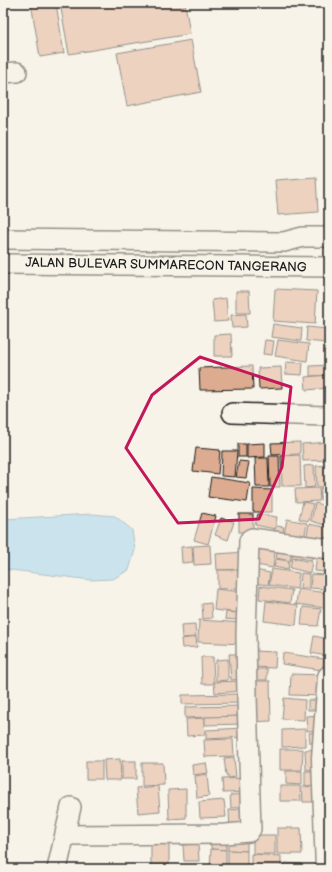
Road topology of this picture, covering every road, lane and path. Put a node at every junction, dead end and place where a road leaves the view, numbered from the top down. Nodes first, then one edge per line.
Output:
1 (329, 237) edge
2 (3, 239) edge
3 (284, 242) junction
4 (3, 264) edge
5 (285, 267) junction
6 (329, 267) edge
7 (232, 413) dead end
8 (329, 417) edge
9 (329, 549) edge
10 (329, 677) edge
11 (328, 705) edge
12 (326, 757) edge
13 (71, 807) dead end
14 (65, 835) junction
15 (57, 869) edge
16 (327, 869) edge

1 - 3 street, JALAN BULEVAR SUMMARECON TANGERANG
2 - 3 street, JALAN BULEVAR SUMMARECON TANGERANG
3 - 5 street
4 - 5 street, JALAN BULEVAR SUMMARECON TANGERANG
5 - 6 street, JALAN BULEVAR SUMMARECON TANGERANG
7 - 8 street
9 - 14 street
10 - 11 main road
11 - 12 main road
12 - 16 main road
13 - 14 street
14 - 15 street

